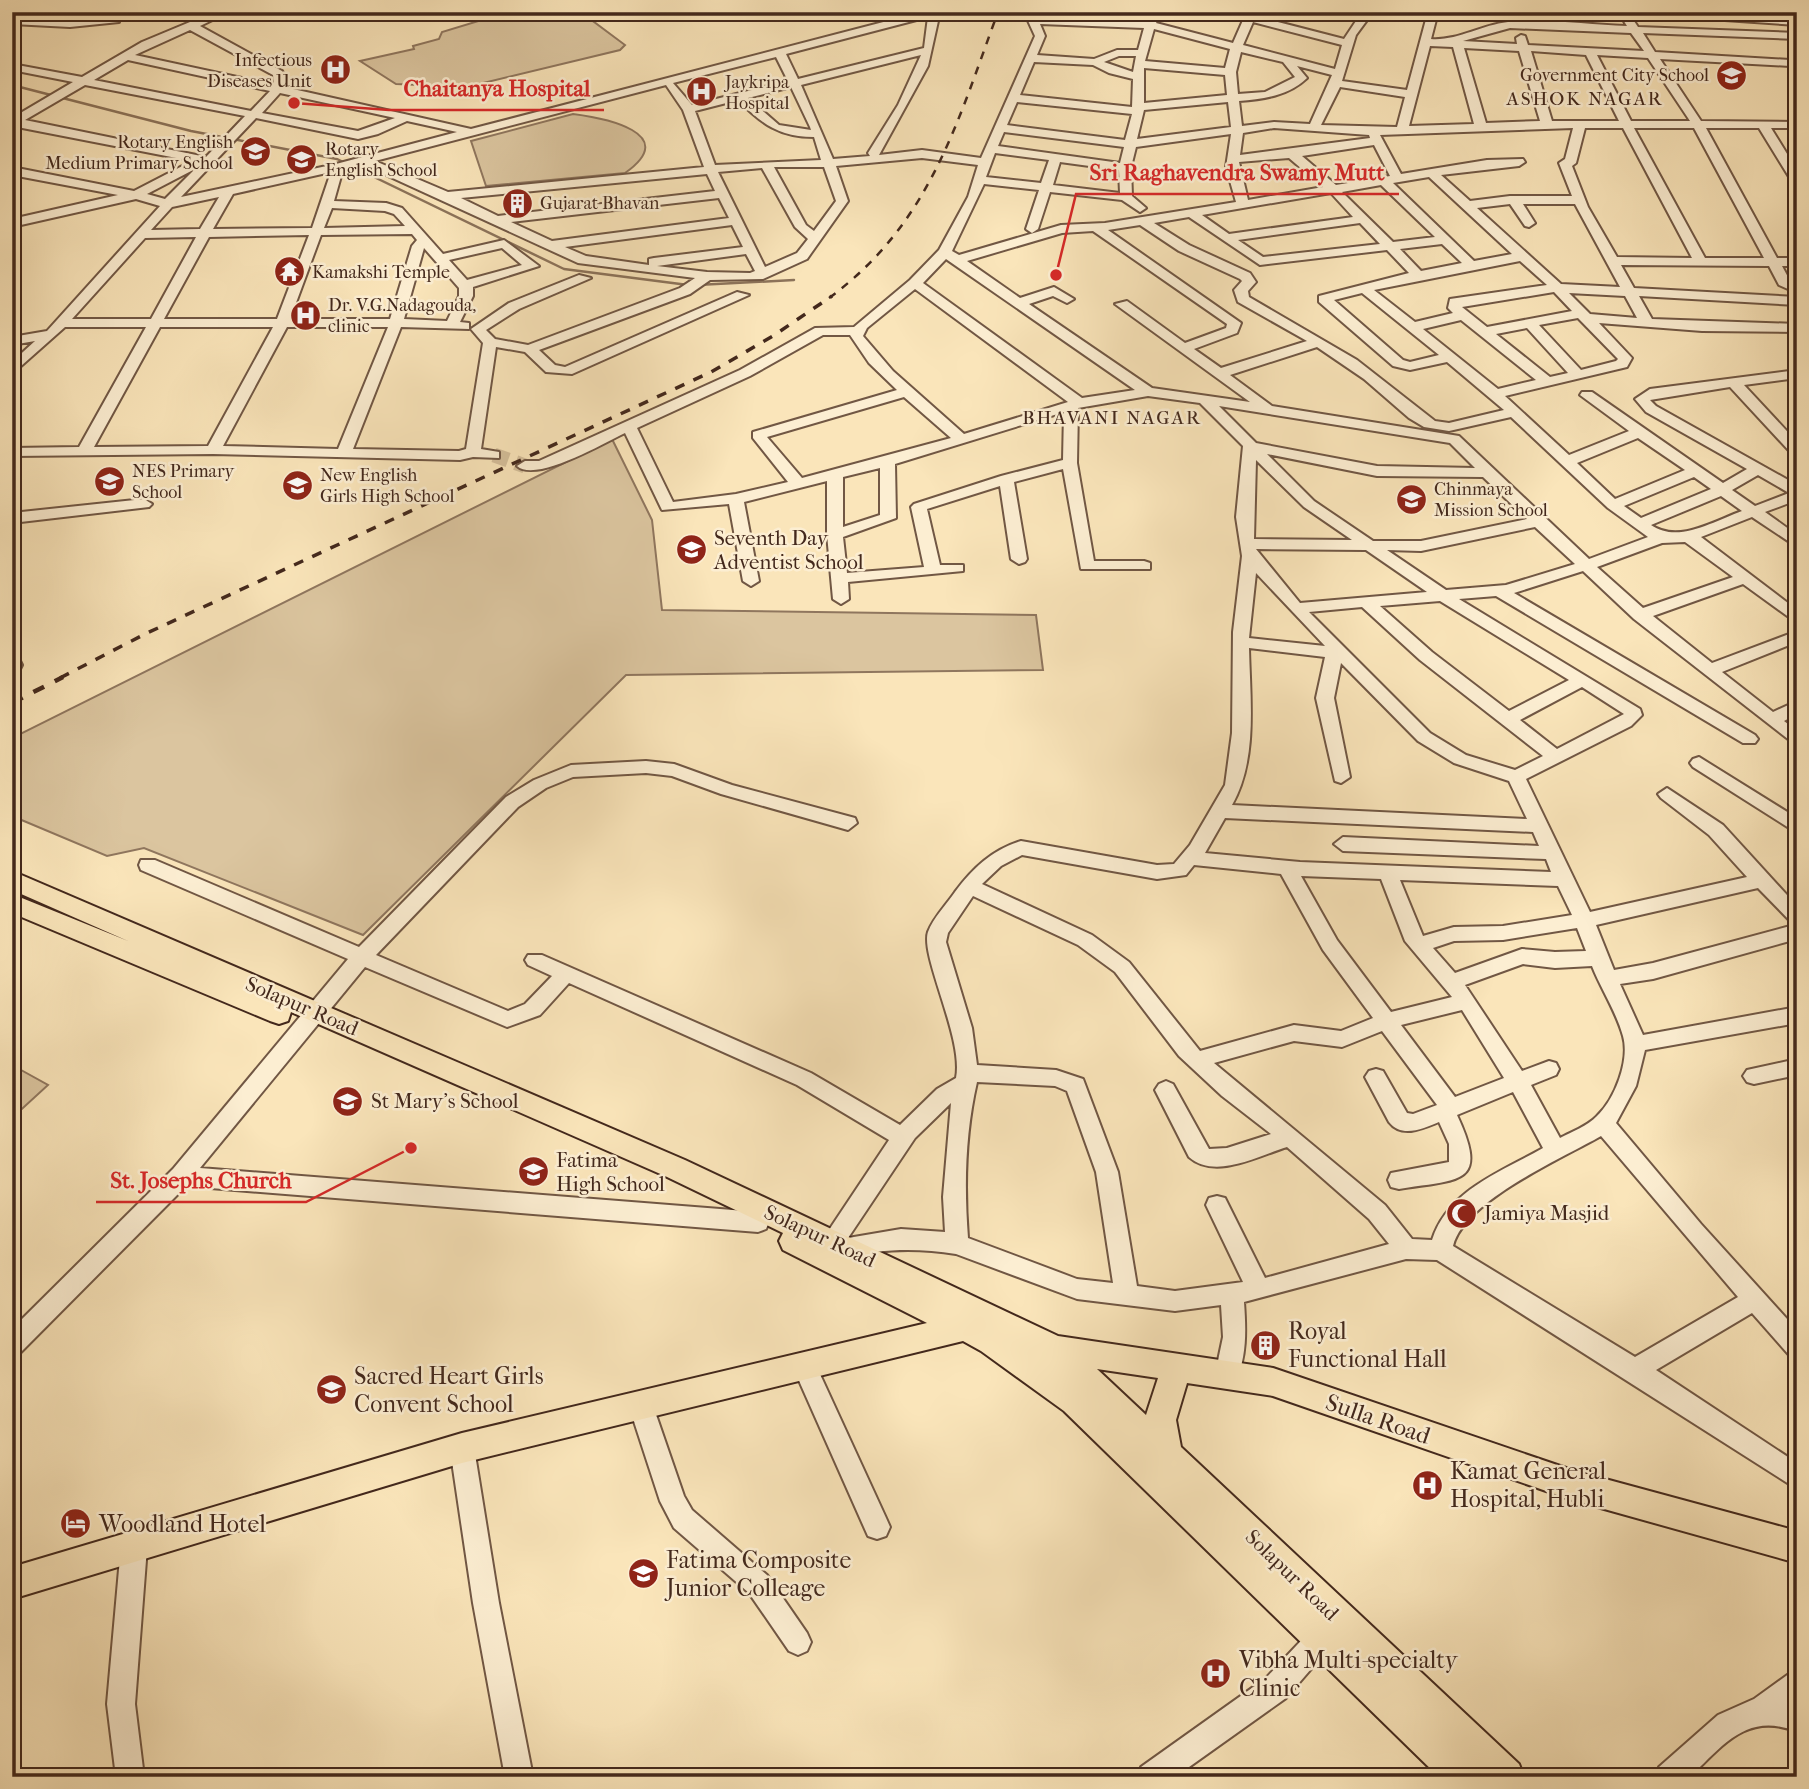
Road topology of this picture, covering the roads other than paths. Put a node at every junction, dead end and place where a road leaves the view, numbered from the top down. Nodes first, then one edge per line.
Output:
1 (113, 12) edge
2 (224, 12) edge
3 (1157, 12) edge
4 (1228, 12) edge
5 (1433, 12) edge
6 (1623, 12) edge
7 (1651, 12) edge
8 (934, 13) edge
9 (1366, 13) edge
10 (1250, 16) edge
11 (1031, 17) edge
12 (1793, 19) edge
13 (1760, 20) junction
14 (12, 21) edge
15 (1086, 23) junction
16 (190, 25) junction
17 (1150, 25) junction
18 (1517, 25) junction
19 (1634, 30) junction
20 (1040, 36) junction
21 (1772, 36) junction
22 (1797, 36) edge
23 (1423, 42) junction
24 (1347, 43) junction
25 (1456, 45) junction
26 (1236, 48) junction
27 (928, 50) junction
28 (1525, 50) junction
29 (780, 54) junction
30 (1591, 54) junction
31 (1651, 56) junction
32 (128, 57) junction
33 (1029, 58) junction
34 (1286, 59) junction
35 (1095, 62) junction
36 (1139, 65) junction
37 (12, 67) edge
38 (1794, 68) edge
39 (1230, 72) junction
40 (1336, 78) junction
41 (87, 82) junction
42 (796, 83) junction
43 (671, 86) dead end
44 (278, 89) junction
45 (1410, 94) junction
46 (742, 98) junction
47 (1012, 99) junction
48 (1231, 99) junction
49 (689, 109) junction
50 (1138, 109) junction
51 (255, 114) junction
52 (406, 117) junction
53 (13, 122) edge
54 (1547, 124) junction
55 (1580, 125) junction
56 (1628, 125) junction
57 (1698, 125) junction
58 (1763, 125) junction
59 (1797, 125) edge
60 (1481, 127) junction
61 (1000, 128) junction
62 (1314, 128) junction
63 (1237, 130) junction
64 (1402, 130) junction
65 (473, 132) junction
66 (818, 134) junction
67 (1375, 137) junction
68 (1129, 144) junction
69 (874, 153) junction
70 (1292, 154) junction
71 (988, 155) junction
72 (1056, 156) junction
73 (1232, 159) junction
74 (208, 160) junction
75 (360, 161) junction
76 (829, 161) junction
77 (1519, 162) dead end
78 (766, 164) junction
79 (339, 166) junction
80 (1125, 167) junction
81 (711, 170) junction
82 (12, 171) edge
83 (1433, 174) junction
84 (980, 180) junction
85 (1797, 180) edge
86 (1391, 181) junction
87 (1045, 189) junction
88 (1334, 190) junction
89 (228, 191) junction
90 (724, 194) junction
91 (136, 195) junction
92 (446, 196) junction
93 (1126, 197) junction
94 (1514, 200) junction
95 (1578, 200) junction
96 (168, 204) junction
97 (327, 204) junction
98 (1243, 205) junction
99 (1469, 205) junction
100 (1190, 212) junction
101 (1140, 214) junction
102 (501, 219) junction
103 (1363, 219) junction
104 (737, 221) junction
105 (12, 223) edge
106 (1529, 223) dead end
107 (1096, 228) junction
108 (1031, 229) dead end
109 (316, 231) junction
110 (142, 234) junction
111 (206, 234) junction
112 (419, 235) junction
113 (815, 238) junction
114 (1224, 239) junction
115 (1445, 240) junction
116 (550, 245) junction
117 (1391, 247) junction
118 (480, 249) junction
119 (750, 250) junction
120 (951, 256) junction
121 (1523, 256) junction
122 (442, 258) junction
123 (1611, 261) junction
124 (1700, 261) junction
125 (1771, 262) junction
126 (1797, 262) edge
127 (621, 265) junction
128 (1471, 265) junction
129 (503, 274) junction
130 (762, 275) junction
131 (1418, 275) junction
132 (706, 276) junction
133 (584, 278) dead end
134 (915, 283) junction
135 (465, 285) junction
136 (1364, 288) junction
137 (1557, 288) junction
138 (1797, 289) edge
139 (1629, 291) junction
140 (742, 295) dead end
141 (1067, 299) dead end
142 (1797, 301) edge
143 (1018, 303) junction
144 (1122, 304) dead end
145 (1464, 315) junction
146 (1584, 316) junction
147 (1529, 322) junction
148 (61, 323) junction
149 (155, 323) junction
150 (282, 323) junction
151 (396, 323) junction
152 (453, 323) junction
153 (1647, 323) junction
154 (1412, 327) junction
155 (1797, 328) edge
156 (478, 329) junction
157 (858, 331) junction
158 (1488, 331) junction
159 (51, 334) junction
160 (12, 341) edge
161 (490, 342) junction
162 (1318, 342) junction
163 (1183, 348) junction
164 (529, 349) junction
165 (1449, 357) junction
166 (12, 370) edge
167 (1221, 373) junction
168 (1578, 375) junction
169 (1790, 375) edge
170 (1732, 381) junction
171 (1549, 383) junction
172 (1797, 387) edge
173 (908, 391) junction
174 (1148, 392) junction
175 (1495, 394) junction
176 (1587, 395) dead end
177 (1204, 399) junction
178 (1075, 405) junction
179 (1269, 409) junction
180 (1518, 416) junction
181 (628, 425) junction
182 (1639, 432) junction
183 (1434, 436) junction
184 (963, 440) junction
185 (1250, 445) junction
186 (85, 450) junction
187 (213, 450) junction
188 (12, 452) edge
189 (472, 452) junction
190 (1797, 452) edge
191 (344, 453) junction
192 (494, 455) tunnel mouth
193 (887, 462) junction
194 (1566, 462) junction
195 (1070, 463) junction
196 (525, 466) tunnel mouth
197 (1758, 469) junction
198 (1694, 472) junction
199 (1487, 473) junction
200 (835, 476) junction
201 (1006, 479) junction
202 (799, 485) junction
203 (1721, 490) junction
204 (1797, 493) edge
205 (736, 499) junction
206 (144, 504) dead end
207 (1613, 505) junction
208 (919, 507) junction
209 (1753, 511) junction
210 (888, 517) junction
211 (12, 518) edge
212 (1539, 521) junction
213 (1639, 524) junction
214 (835, 534) junction
215 (1686, 537) junction
216 (1660, 538) junction
217 (1797, 542) edge
218 (1369, 546) junction
219 (1248, 550) junction
220 (1019, 559) dead end
221 (1587, 565) junction
222 (1144, 566) dead end
223 (957, 568) dead end
224 (933, 571) junction
225 (840, 578) junction
226 (1745, 578) junction
227 (751, 581) dead end
228 (1499, 591) junction
229 (1441, 595) junction
230 (841, 599) dead end
231 (1366, 602) junction
232 (1296, 608) junction
233 (1640, 615) junction
234 (1797, 618) edge
235 (1797, 635) edge
236 (1241, 642) junction
237 (1335, 650) junction
238 (1711, 670) junction
239 (1582, 680) junction
240 (1797, 707) edge
241 (1508, 719) junction
242 (1773, 719) junction
243 (1749, 740) dead end
244 (1797, 740) edge
245 (1557, 758) junction
246 (1699, 763) dead end
247 (1342, 777) dead end
248 (1516, 777) junction
249 (1667, 794) dead end
250 (1219, 811) junction
251 (848, 823) dead end
252 (1540, 826) junction
253 (1797, 827) edge
254 (1343, 844) dead end
255 (1553, 853) junction
256 (1189, 858) junction
257 (148, 866) dead end
258 (1287, 868) junction
259 (1388, 873) junction
260 (1565, 879) junction
261 (12, 880) edge
262 (1764, 880) junction
263 (971, 887) junction
264 (12, 902) edge
265 (1797, 919) edge
266 (1584, 920) junction
267 (1797, 932) edge
268 (1418, 945) junction
269 (362, 957) junction
270 (1598, 958) junction
271 (535, 960) dead end
272 (565, 974) junction
273 (1607, 979) junction
274 (1452, 982) junction
275 (1466, 1001) junction
276 (1797, 1015) edge
277 (312, 1019) junction
278 (1386, 1021) junction
279 (1636, 1044) junction
280 (1196, 1060) junction
281 (1797, 1067) edge
282 (1549, 1069) dead end
283 (1754, 1076) dead end
284 (1376, 1077) dead end
285 (966, 1078) junction
286 (1518, 1082) junction
287 (1166, 1090) dead end
288 (1448, 1110) junction
289 (1604, 1125) junction
290 (1290, 1137) junction
291 (904, 1138) junction
292 (1556, 1152) junction
293 (1455, 1170) junction
294 (181, 1176) junction
295 (1399, 1180) dead end
296 (1474, 1198) junction
297 (1217, 1205) dead end
298 (758, 1222) junction
299 (957, 1244) junction
300 (838, 1245) junction
301 (1406, 1249) junction
302 (1441, 1250) junction
303 (1259, 1290) junction
304 (1232, 1293) junction
305 (1126, 1294) junction
306 (1754, 1300) junction
307 (983, 1329) junction
308 (12, 1345) edge
309 (1797, 1347) edge
310 (1055, 1349) junction
311 (806, 1367) junction
312 (1178, 1368) junction
313 (1636, 1370) junction
314 (1227, 1375) junction
315 (641, 1406) junction
316 (462, 1448) junction
317 (1167, 1454) junction
318 (1797, 1477) edge
319 (877, 1527) dead end
320 (134, 1547) junction
321 (1797, 1547) edge
322 (12, 1583) edge
323 (1321, 1639) junction
324 (798, 1642) dead end
325 (1797, 1681) edge
326 (1764, 1707) junction
327 (1797, 1718) edge
328 (130, 1777) edge
329 (519, 1777) edge
330 (1150, 1777) edge
331 (1465, 1777) edge
332 (1506, 1777) edge
333 (1670, 1777) edge

1 - 14 street
2 - 16 street
3 - 17 street
4 - 10 street
5 - 23 street
6 - 19 street
7 - 13 street
8 - 27 street
8 - 29 street
9 - 24 street
10 - 24 street
10 - 26 street
11 - 15 street
11 - 20 street
12 - 13 street
13 - 21 street
15 - 17 street
15 - 20 street
16 - 32 street
16 - 44 street
17 - 26 street
17 - 36 street
18 - 19 street
18 - 25 street
18 - 28 street
19 - 21 street
19 - 31 street
20 - 33 street
21 - 22 street
21 - 38 street
23 - 25 street
23 - 45 street
24 - 40 street
25 - 28 street
25 - 60 street
26 - 34 street
26 - 39 street
27 - 42 street
27 - 69 street
28 - 30 street
28 - 54 street
29 - 42 street
29 - 65 street
30 - 31 street
30 - 56 street
31 - 38 street
31 - 57 street
32 - 41 street
32 - 44 street
33 - 35 street
33 - 47 street
34 - 40 street
34 - 48 street
35 - 36 street
35 - 36 street
36 - 39 street
36 - 50 street
37 - 41 street
39 - 48 street
40 - 45 street
40 - 62 street
41 - 51 street
41 - 53 street
42 - 46 street
42 - 66 street
43 - 49 street
44 - 51 street
44 - 52 street
45 - 64 street
46 - 49 street
46 - 66 street
47 - 50 street
47 - 61 street
48 - 50 street
48 - 63 street
49 - 81 street
50 - 68 street
51 - 52 street
51 - 74 street
52 - 65 street
53 - 74 street
54 - 55 street
54 - 60 street
55 - 56 street
55 - 95 street
56 - 57 street
56 - 124 street
57 - 58 street
57 - 125 street
58 - 59 street
58 - 85 street
60 - 64 street
61 - 68 street
61 - 71 street
62 - 63 street
62 - 67 street
63 - 68 street
63 - 73 street
64 - 67 street
65 - 75 street
66 - 76 street
67 - 70 street
67 - 86 street
68 - 80 street
69 - 71 street
69 - 76 street
70 - 73 street
70 - 88 street
71 - 72 street
71 - 76 street
71 - 84 street
72 - 80 street
72 - 87 street
73 - 98 street
74 - 91 street
74 - 96 street
75 - 79 street
75 - 92 street
76 - 78 street
76 - 113 street
77 - 83 street
78 - 81 street
78 - 113 street
79 - 89 street
79 - 97 street
80 - 93 street
81 - 90 street
81 - 92 street
82 - 91 street
83 - 86 street
83 - 99 street
84 - 87 street
84 - 120 street
86 - 88 street
86 - 115 street
87 - 93 street
87 - 108 street
88 - 98 street
88 - 103 street
89 - 96 street
89 - 111 street
90 - 102 street
90 - 104 street
91 - 96 street
91 - 105 street
92 - 102 street
93 - 101 street
94 - 95 street
94 - 99 street
94 - 106 street
95 - 123 street
96 - 110 street
97 - 109 street
97 - 112 street
98 - 100 street
99 - 121 street
100 - 101 street
100 - 114 street
101 - 107 street
101 - 162 street
102 - 116 street
103 - 114 street
103 - 117 street
104 - 116 street
104 - 119 street
107 - 120 street
107 - 163 street
109 - 111 street
109 - 112 street
109 - 150 street
110 - 111 street
110 - 148 street
111 - 149 street
112 - 122 street
112 - 151 street
113 - 130 street
114 - 117 street
115 - 117 street
115 - 128 street
116 - 127 street
117 - 131 street
118 - 122 street
118 - 129 street
118 - 129 street
119 - 127 street
119 - 130 street
120 - 134 street
120 - 143 street
121 - 128 street
121 - 137 street
122 - 135 street
123 - 124 street
123 - 139 street
124 - 125 street
125 - 126 street
125 - 138 street
127 - 132 street
128 - 131 street
129 - 135 street
130 - 132 street
131 - 136 street
132 - 164 street
133 - 156 street
134 - 157 street
134 - 178 street
135 - 152 street
136 - 154 street
136 - 165 street
137 - 139 street
137 - 145 street
137 - 146 street
139 - 142 street
139 - 153 street
140 - 164 street
141 - 143 street
143 - 174 street
144 - 163 street
145 - 154 street
145 - 158 street
146 - 147 street
146 - 153 street
146 - 168 street
147 - 158 street
147 - 168 street
148 - 149 street
148 - 159 street
149 - 150 street
149 - 186 street
150 - 151 street
150 - 187 street
151 - 152 street
151 - 191 street
152 - 156 street
153 - 155 street
154 - 165 street
156 - 161 street
157 - 173 street
157 - 181 street
158 - 171 street
159 - 160 street
159 - 166 street
161 - 164 street
161 - 189 street
162 - 167 street
162 - 180 street
163 - 167 street
165 - 175 street
167 - 179 street
168 - 171 street
169 - 170 street
169 - 172 street
170 - 190 street
170 - 197 street
171 - 175 street
173 - 184 street
173 - 202 street
174 - 177 street
174 - 178 street
175 - 180 street
176 - 182 street
177 - 179 street
177 - 185 street
178 - 184 street
178 - 195 street
179 - 183 street
180 - 183 street
180 - 194 street
181 - 196 street
181 - 205 street
182 - 194 street
182 - 198 street
183 - 199 street
184 - 193 street
185 - 199 street
185 - 218 street
185 - 219 street
186 - 187 street
186 - 188 street
187 - 191 street
189 - 191 street
189 - 192 street
193 - 200 street
193 - 210 street
194 - 207 street
195 - 201 street
195 - 222 street
197 - 203 street
197 - 204 street
198 - 203 street
198 - 207 street
199 - 212 street
200 - 202 street
200 - 214 street
201 - 208 street
201 - 220 street
202 - 205 street
203 - 209 street
203 - 213 street
204 - 209 street
205 - 227 street
206 - 211 street
207 - 213 street
208 - 210 street
208 - 224 street
209 - 215 street
209 - 217 street
210 - 214 street
212 - 218 street
212 - 221 street
213 - 216 street
214 - 225 street
215 - 216 street
215 - 226 street
216 - 221 street
218 - 219 street
218 - 229 street
219 - 232 street
219 - 236 street
221 - 228 street
221 - 233 street
223 - 224 street
224 - 225 street
225 - 230 street
226 - 233 street
226 - 234 street
228 - 229 street
228 - 243 street
229 - 231 street
229 - 239 street
231 - 232 street
231 - 241 street
232 - 237 street
233 - 238 street
235 - 238 street
236 - 237 street
236 - 250 street
237 - 247 street
237 - 248 street
238 - 242 street
239 - 241 street
239 - 245 street
240 - 242 street
241 - 245 street
242 - 244 street
245 - 248 street
246 - 253 street
248 - 252 street
249 - 262 street
250 - 252 street
250 - 256 street
251 - 269 street
252 - 255 street
254 - 255 street
255 - 260 street
256 - 258 street
256 - 263 street
257 - 269 street
258 - 259 street
258 - 278 street
259 - 260 street
259 - 268 street
260 - 266 street
261 - 277 main road, Solapur Road
262 - 265 street
262 - 266 street
263 - 280 street
263 - 285 street
264 - 277 main road, Solapur Road
266 - 268 street
266 - 270 street
267 - 273 street
268 - 274 street
269 - 272 street
269 - 277 street
270 - 273 street
270 - 274 street
271 - 272 street
272 - 291 street
273 - 279 street
274 - 275 street
275 - 278 street
275 - 286 street
276 - 279 street
277 - 294 street
277 - 298 main road, Solapur Road
277 - 300 main road, Solapur Road
278 - 280 street
278 - 288 street
279 - 289 street
280 - 290 street
281 - 283 street
282 - 286 street
284 - 288 street
285 - 291 street
285 - 299 street
285 - 305 street
286 - 288 street
286 - 292 street
287 - 290 street
288 - 293 street
289 - 292 street
289 - 306 street
290 - 301 street
291 - 300 street
292 - 296 street
293 - 295 street
293 - 296 street
294 - 298 street
294 - 308 street
296 - 302 street
297 - 303 street
298 - 307 main road, Solapur Road
299 - 300 street
299 - 305 street
300 - 307 main road, Solapur Road
301 - 302 street
301 - 303 street
302 - 313 street
303 - 304 street
304 - 305 street
304 - 314 street
306 - 309 street
306 - 313 street
307 - 310 main road, Sulla Road
307 - 311 main road
307 - 323 main road
310 - 312 main road, Sulla Road
310 - 317 main road, Solapur Road
311 - 315 main road
311 - 319 street
312 - 314 main road, Sulla Road
312 - 317 main road
313 - 318 street
314 - 321 main road, Sulla Road
315 - 316 main road
315 - 324 street
316 - 320 main road
316 - 329 street
317 - 332 main road, Solapur Road
320 - 322 main road
320 - 328 street
323 - 330 street
323 - 331 main road
325 - 326 street
326 - 327 street
326 - 333 street

